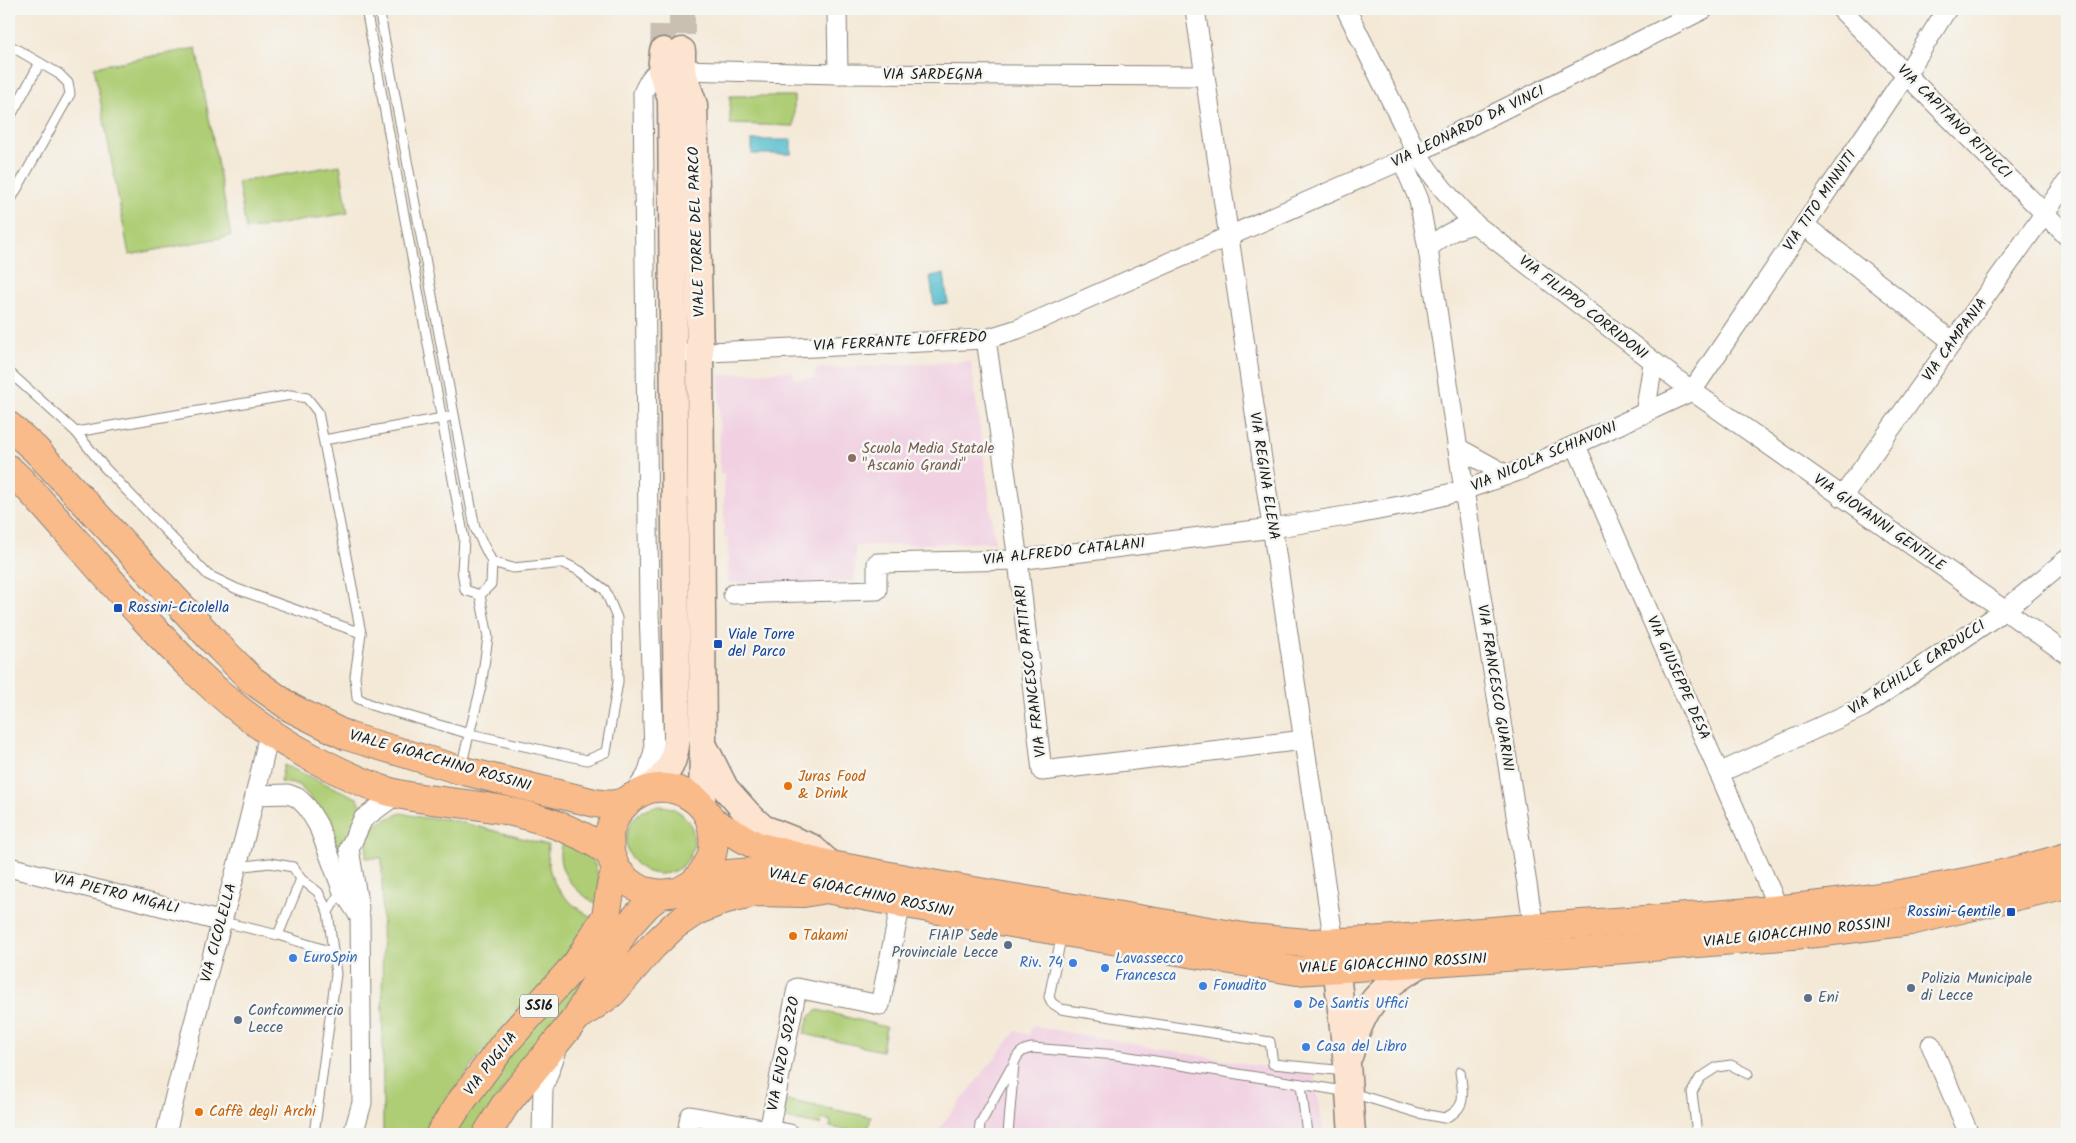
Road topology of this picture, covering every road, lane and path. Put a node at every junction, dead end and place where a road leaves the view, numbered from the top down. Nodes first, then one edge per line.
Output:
1 (366, 9) edge
2 (378, 9) edge
3 (837, 9) edge
4 (1194, 9) edge
5 (1346, 9) edge
6 (1704, 9) edge
7 (1841, 9) edge
8 (1947, 9) edge
9 (9, 45) edge
10 (672, 61) junction
11 (40, 63) junction
12 (1907, 73) junction
13 (838, 74) junction
14 (1204, 76) junction
15 (9, 119) edge
16 (1410, 157) junction
17 (2067, 182) edge
18 (9, 202) edge
19 (2045, 214) junction
20 (1476, 224) junction
21 (1804, 225) junction
22 (1228, 236) junction
23 (2067, 236) edge
24 (1428, 249) junction
25 (986, 339) junction
26 (1952, 342) junction
27 (700, 352) junction
28 (674, 353) junction
29 (1653, 363) junction
30 (9, 372) edge
31 (1692, 391) junction
32 (1645, 414) junction
33 (453, 416) junction
34 (442, 418) junction
35 (9, 426) edge
36 (76, 432) junction
37 (324, 440) junction
38 (1576, 446) junction
39 (1458, 448) junction
40 (9, 469) edge
41 (1507, 475) junction
42 (1464, 490) junction
43 (1842, 497) junction
44 (1272, 528) junction
45 (2067, 559) edge
46 (1018, 560) junction
47 (492, 562) junction
48 (733, 594) dead end
49 (480, 595) junction
50 (2005, 610) junction
51 (361, 634) junction
52 (2067, 654) edge
53 (269, 732) junction
54 (470, 734) junction
55 (1304, 740) junction
56 (703, 745) junction
57 (460, 770) junction
58 (1719, 773) junction
59 (640, 793) junction
60 (397, 794) junction
61 (256, 795) junction
62 (707, 813) junction
63 (2067, 857) edge
64 (613, 861) junction
65 (9, 867) edge
66 (236, 868) junction
67 (828, 877) junction
68 (301, 879) junction
69 (694, 883) junction
70 (2067, 884) edge
71 (342, 889) junction
72 (661, 894) junction
73 (901, 903) junction
74 (1779, 910) junction
75 (328, 912) junction
76 (360, 917) junction
77 (223, 922) junction
78 (1534, 928) junction
79 (1062, 933) junction
80 (278, 935) junction
81 (332, 952) junction
82 (1335, 956) junction
83 (1423, 963) junction
84 (569, 1027) junction
85 (1931, 1045) dead end
86 (1014, 1063) junction
87 (1460, 1072) dead end
88 (1748, 1074) dead end
89 (1348, 1076) junction
90 (1301, 1084) junction
91 (769, 1130) junction
92 (166, 1134) edge
93 (314, 1134) edge
94 (353, 1134) edge
95 (440, 1134) edge
96 (487, 1134) edge
97 (542, 1134) edge
98 (687, 1134) edge
99 (790, 1134) edge
100 (979, 1134) edge
101 (1008, 1134) edge
102 (1307, 1134) edge
103 (1352, 1134) edge
104 (1698, 1134) edge
105 (1969, 1134) edge

1 - 34 lane
2 - 33 lane
3 - 13 street
4 - 14 street, VIA REGINA ELENA
5 - 16 street
6 - 16 street, VIA LEONARDO DA VINCI
7 - 12 street, VIA CAPITANO RITUCCI
8 - 12 street, VIA TITO MINNITI
9 - 11 lane
10 - 13 street, VIA SARDEGNA
10 - 27 street, VIALE TORRE DEL PARCO
10 - 28 street, VIALE TORRE DEL PARCO
10 - 59 street
11 - 15 lane
11 - 18 lane
12 - 19 street, VIA CAPITANO RITUCCI
12 - 21 street, VIA TITO MINNITI
13 - 14 street, VIA SARDEGNA
14 - 22 street, VIA REGINA ELENA
16 - 20 street, VIA FILIPPO CORRIDONI
16 - 22 street, VIA LEONARDO DA VINCI
16 - 24 street, VIA FRANCESCO GUARINI
17 - 19 street, VIA CAMPANIA
19 - 23 street, VIA CAPITANO RITUCCI
19 - 26 street, VIA CAMPANIA
20 - 24 street
20 - 29 street, VIA FILIPPO CORRIDONI
21 - 26 street
21 - 31 street, VIA TITO MINNITI
22 - 25 street, VIA FERRANTE LOFFREDO
22 - 44 street, VIA REGINA ELENA
24 - 39 street, VIA FRANCESCO GUARINI
25 - 27 street, VIA FERRANTE LOFFREDO
25 - 46 street, VIA FRANCESCO PATITARI
26 - 43 street, VIA CAMPANIA
27 - 28 street, VIA FERRANTE LOFFREDO
27 - 56 street, VIALE TORRE DEL PARCO
28 - 59 street, VIALE TORRE DEL PARCO
29 - 31 street, VIA FILIPPO CORRIDONI
29 - 32 street
30 - 36 lane
31 - 32 street, VIA NICOLA SCHIAVONI
31 - 43 street, VIA GIOVANNI GENTILE
32 - 38 street, VIA NICOLA SCHIAVONI
33 - 34 lane
33 - 47 lane
34 - 37 lane
34 - 49 lane
35 - 57 main road, VIALE GIOACCHINO ROSSINI
36 - 37 lane
36 - 51 lane
37 - 51 lane
38 - 41 street, VIA NICOLA SCHIAVONI
38 - 58 street, VIA GIUSEPPE DESA
39 - 41 street
39 - 42 street, VIA FRANCESCO GUARINI
40 - 53 main road, VIALE GIOACCHINO ROSSINI
41 - 42 street, VIA NICOLA SCHIAVONI
42 - 44 street, VIA NICOLA SCHIAVONI
42 - 78 street, VIA FRANCESCO GUARINI
43 - 50 street, VIA GIOVANNI GENTILE
44 - 46 street, VIA ALFREDO CATALANI
44 - 55 street, VIA REGINA ELENA
45 - 50 street, VIA ACHILLE CARDUCCI
46 - 48 street, VIA ALFREDO CATALANI
46 - 55 street, VIA FRANCESCO PATITARI
47 - 49 lane
47 - 54 lane
49 - 54 lane
50 - 52 street, VIA GIOVANNI GENTILE
50 - 58 street, VIA ACHILLE CARDUCCI
51 - 54 lane
53 - 60 main road, VIALE GIOACCHINO ROSSINI
53 - 61 street, VIA CICOLELLA
54 - 57 lane
55 - 82 street, VIA REGINA ELENA
56 - 62 street, VIALE TORRE DEL PARCO
56 - 67 street
57 - 59 main road, VIALE GIOACCHINO ROSSINI
58 - 74 street, VIA GIUSEPPE DESA
59 - 62 main road, VIALE GIOACCHINO ROSSINI
59 - 64 main road
60 - 64 main road, VIALE GIOACCHINO ROSSINI
60 - 76 street
61 - 66 street, VIA CICOLELLA
61 - 71 street
62 - 67 main road, VIALE GIOACCHINO ROSSINI
62 - 69 main road, VIALE GIOACCHINO ROSSINI
63 - 74 main road, VIALE GIOACCHINO ROSSINI
64 - 72 main road, VIALE GIOACCHINO ROSSINI
64 - 95 main road, VIA PUGLIA / SS16
65 - 77 street, VIA PIETRO MIGALI
66 - 68 lane
66 - 77 street, VIA CICOLELLA
67 - 69 main road, VIALE GIOACCHINO ROSSINI
67 - 73 main road, VIALE GIOACCHINO ROSSINI
67 - 82 main road, VIALE GIOACCHINO ROSSINI
67 - 84 main road, SS16
68 - 75 lane
68 - 80 lane
69 - 72 main road, VIALE GIOACCHINO ROSSINI
70 - 83 main road, VIALE GIOACCHINO ROSSINI
71 - 75 lane
71 - 76 street
72 - 84 main road, SS16
73 - 79 main road, VIALE GIOACCHINO ROSSINI
73 - 91 street, VIA ENZO SOZZO
74 - 78 main road, VIALE GIOACCHINO ROSSINI
75 - 81 lane
76 - 94 street
77 - 80 lane
77 - 92 street, VIA CICOLELLA
78 - 82 main road, VIALE GIOACCHINO ROSSINI
79 - 82 main road, VIALE GIOACCHINO ROSSINI
79 - 89 lane
80 - 81 lane
81 - 93 lane
82 - 83 main road, VIALE GIOACCHINO ROSSINI
82 - 89 street
83 - 89 street
84 - 96 main road, SS16
84 - 97 street
85 - 105 street
86 - 90 lane
86 - 100 lane
86 - 101 lane
87 - 89 lane
88 - 104 lane
89 - 90 lane
89 - 103 street
90 - 102 lane
91 - 98 street
91 - 99 street

